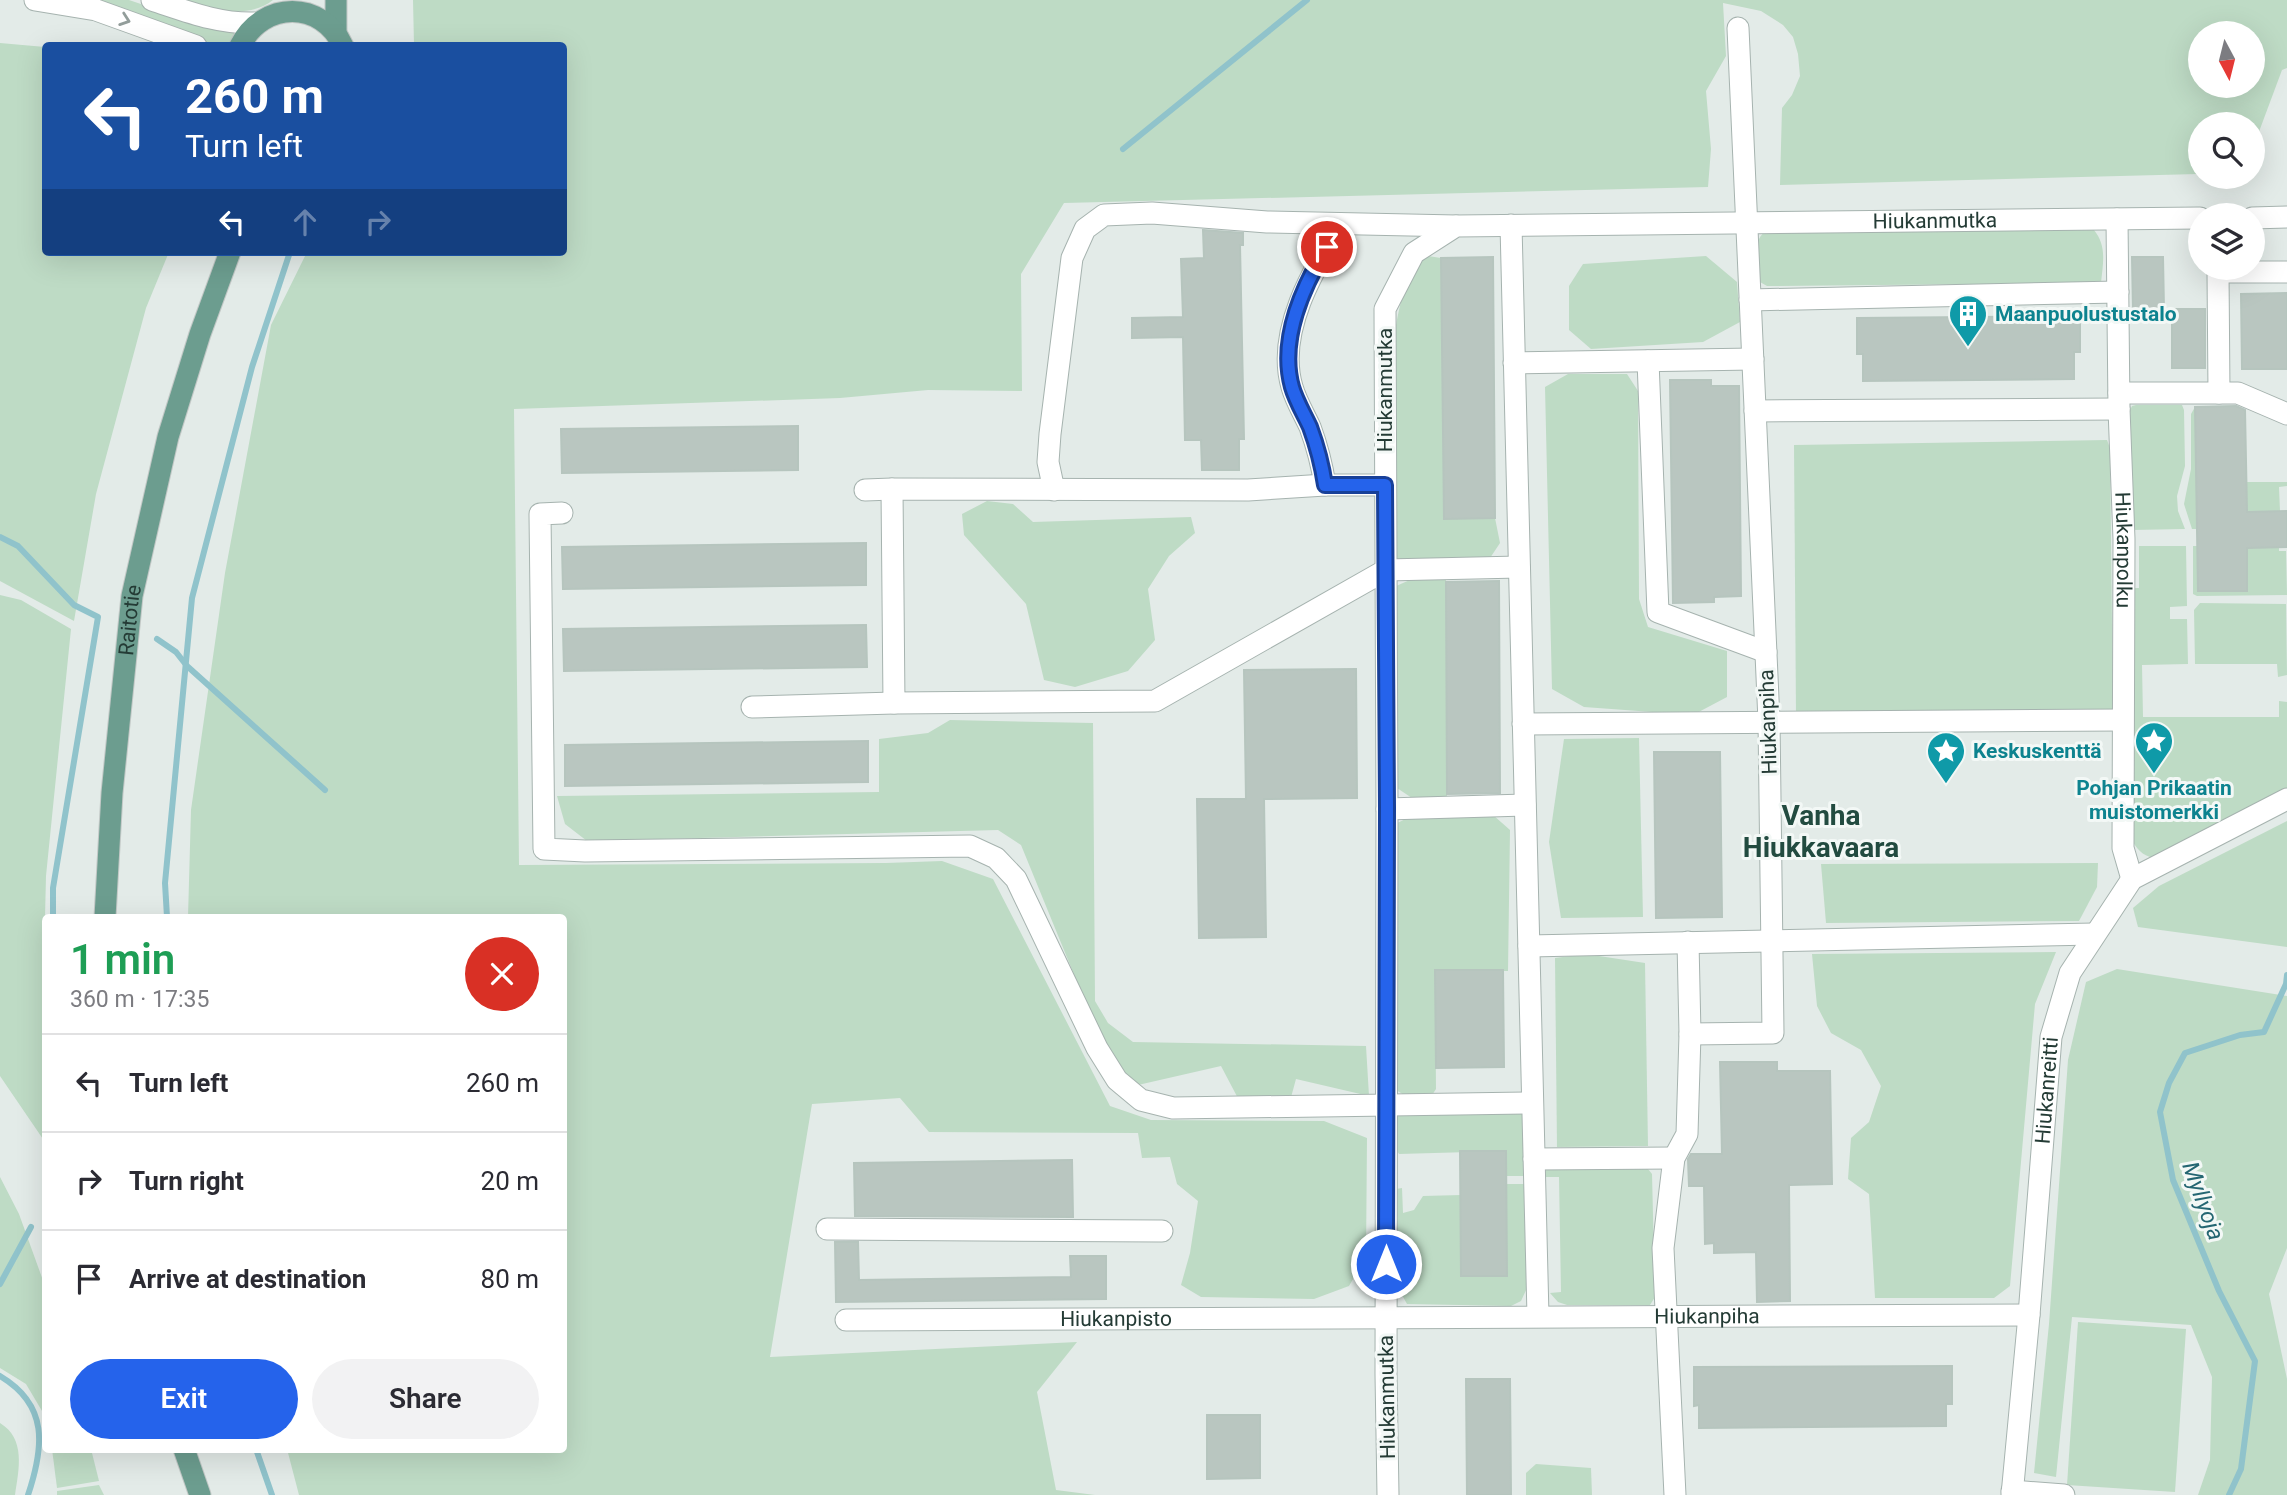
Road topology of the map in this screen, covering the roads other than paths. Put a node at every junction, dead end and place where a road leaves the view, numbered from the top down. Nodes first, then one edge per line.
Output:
1 (35, 0) edge
2 (152, 0) edge
3 (336, 0) edge
4 (281, 5) edge
5 (254, 23) junction
6 (1738, 28) dead end
7 (339, 38) edge
8 (185, 42) edge
9 (242, 42) edge
10 (2287, 217) edge
11 (2188, 218) edge
12 (2265, 218) edge
13 (2117, 219) junction
14 (1746, 223) junction
15 (1341, 225) junction
16 (1511, 225) junction
17 (1456, 226) junction
18 (220, 256) edge
19 (229, 256) edge
20 (2287, 272) edge
21 (2118, 292) junction
22 (1750, 299) junction
23 (200, 334) junction
24 (1752, 359) junction
25 (1648, 361) junction
26 (1514, 363) junction
27 (2219, 393) junction
28 (2119, 401) junction
29 (1755, 411) junction
30 (2287, 414) edge
31 (1325, 485) junction
32 (1385, 485) junction
33 (865, 489) dead end
34 (892, 489) junction
35 (1054, 490) junction
36 (562, 513) dead end
37 (1519, 567) junction
38 (1386, 570) junction
39 (1766, 652) junction
40 (894, 703) junction
41 (752, 707) dead end
42 (2122, 720) junction
43 (1769, 721) junction
44 (1523, 724) junction
45 (2287, 799) edge
46 (1525, 805) junction
47 (1387, 808) junction
48 (2132, 879) junction
49 (104, 914) edge
50 (2094, 934) junction
51 (1688, 942) junction
52 (1772, 942) junction
53 (1529, 946) junction
54 (1689, 1034) junction
55 (1532, 1103) junction
56 (1387, 1106) junction
57 (1674, 1158) junction
58 (1534, 1159) junction
59 (827, 1229) dead end
60 (1162, 1231) dead end
61 (2029, 1315) junction
62 (1538, 1316) junction
63 (1665, 1316) junction
64 (1386, 1317) junction
65 (846, 1320) dead end
66 (185, 1453) edge
67 (2012, 1493) edge
68 (200, 1495) edge
69 (1388, 1495) edge
70 (1675, 1495) edge
71 (2064, 1495) edge

1 -> 8 street
2 - 5 street
3 - 7 main road
4 - 5 main road
4 - 7 main road
5 - 9 main road
6 - 14 street, Hiukanpiha
10 - 12 street
11 - 13 street, Hiukanmutka
13 - 14 street, Hiukanmutka
13 - 21 street, Hiukanpolku
14 - 16 street, Hiukanmutka
14 - 22 street, Hiukanpiha
15 - 17 street
15 - 31 street
15 - 35 street
16 - 17 street, Hiukanmutka
16 - 26 street
17 - 32 street, Hiukanmutka
18 - 23 main road, Raitotie
19 - 23 main road, Raitotie
20 - 27 street
21 - 22 street
21 - 28 street, Hiukanpolku
22 - 24 street, Hiukanpiha
23 - 49 main road, Raitotie
24 - 25 street
24 - 29 street, Hiukanpiha
25 - 26 street
25 - 39 street
26 - 37 street
27 - 28 street
27 - 30 street
28 - 29 street
28 - 42 street, Hiukanpolku
29 - 39 street, Hiukanpiha
31 - 32 street
31 - 35 street
32 - 38 street, Hiukanmutka
33 - 34 street
34 - 35 street
34 - 40 street
36 - 56 street
37 - 38 street
37 - 44 street
38 - 40 street
38 - 47 street, Hiukanmutka
39 - 43 street, Hiukanpiha
40 - 41 street
42 - 43 street
42 - 48 street, Hiukanpolku
43 - 44 street
43 - 52 street, Hiukanpiha
44 - 46 street
45 - 48 street, Hiukanreitti
46 - 47 street
46 - 53 street
47 - 56 street, Hiukanmutka
48 - 50 street, Hiukanreitti
50 - 52 street
50 - 61 street, Hiukanreitti
51 - 52 street
51 - 53 street
51 - 54 street
52 - 54 street, Hiukanpiha
53 - 55 street
54 - 57 street
55 - 56 street
55 - 58 street
56 - 64 street, Hiukanmutka
57 - 58 street
57 - 63 street
58 - 62 street
59 - 60 street
61 - 63 street, Hiukanpiha
61 - 67 street, Hiukanreitti
62 - 63 street, Hiukanpiha
62 - 64 street, Hiukanpiha
63 - 70 street
64 - 65 street, Hiukanpisto
64 - 69 street, Hiukanmutka
66 - 68 main road
67 - 71 street

